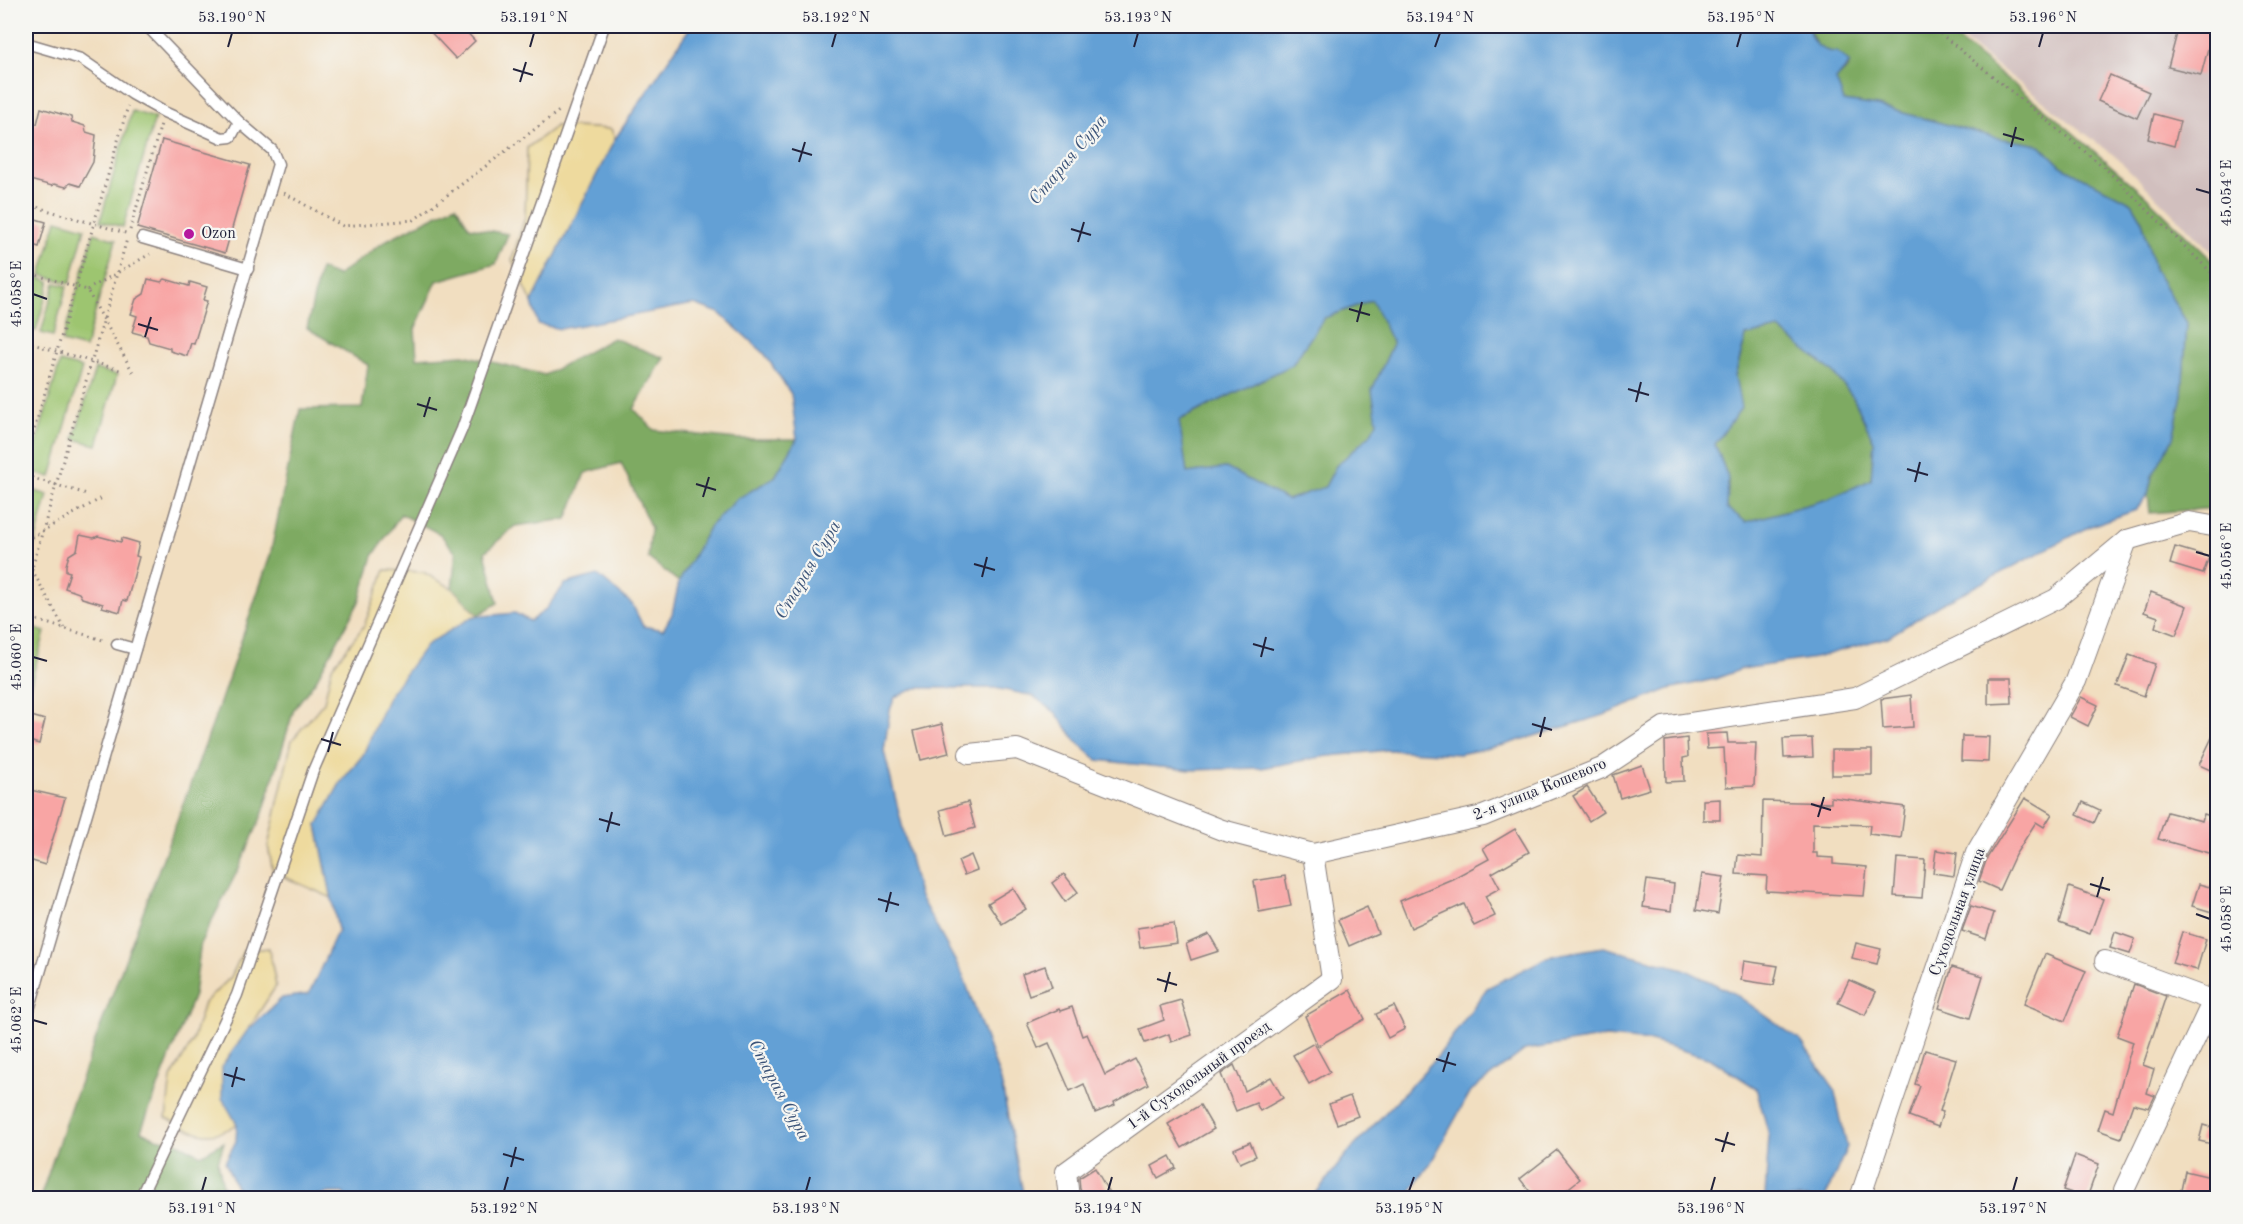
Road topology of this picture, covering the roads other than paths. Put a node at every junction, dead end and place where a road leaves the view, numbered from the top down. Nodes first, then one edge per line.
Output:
1 (147, 26) edge
2 (604, 26) edge
3 (26, 43) edge
4 (238, 122) junction
5 (142, 238) road end
6 (248, 269) junction
7 (2217, 527) edge
8 (2127, 540) junction
9 (117, 644) road end
10 (135, 649) junction
11 (969, 754) dead end
12 (1313, 854) junction
13 (2104, 961) dead end
14 (2216, 996) edge
15 (26, 1020) edge
16 (140, 1198) edge
17 (1069, 1198) edge
18 (1860, 1198) edge
19 (2124, 1198) edge

1 - 4 lane
2 - 16 lane
3 - 4 lane
4 - 6 lane
5 - 6 lane
6 - 10 lane
7 - 8 street, 2-я улица Кошевого
8 - 12 street, 2-я улица Кошевого
8 - 18 street, Суходольная улица
9 - 10 lane
10 - 15 lane
11 - 12 street, 2-я улица Кошевого
12 - 17 street, 1-й Суходольный проезд
13 - 14 street
14 - 19 street

